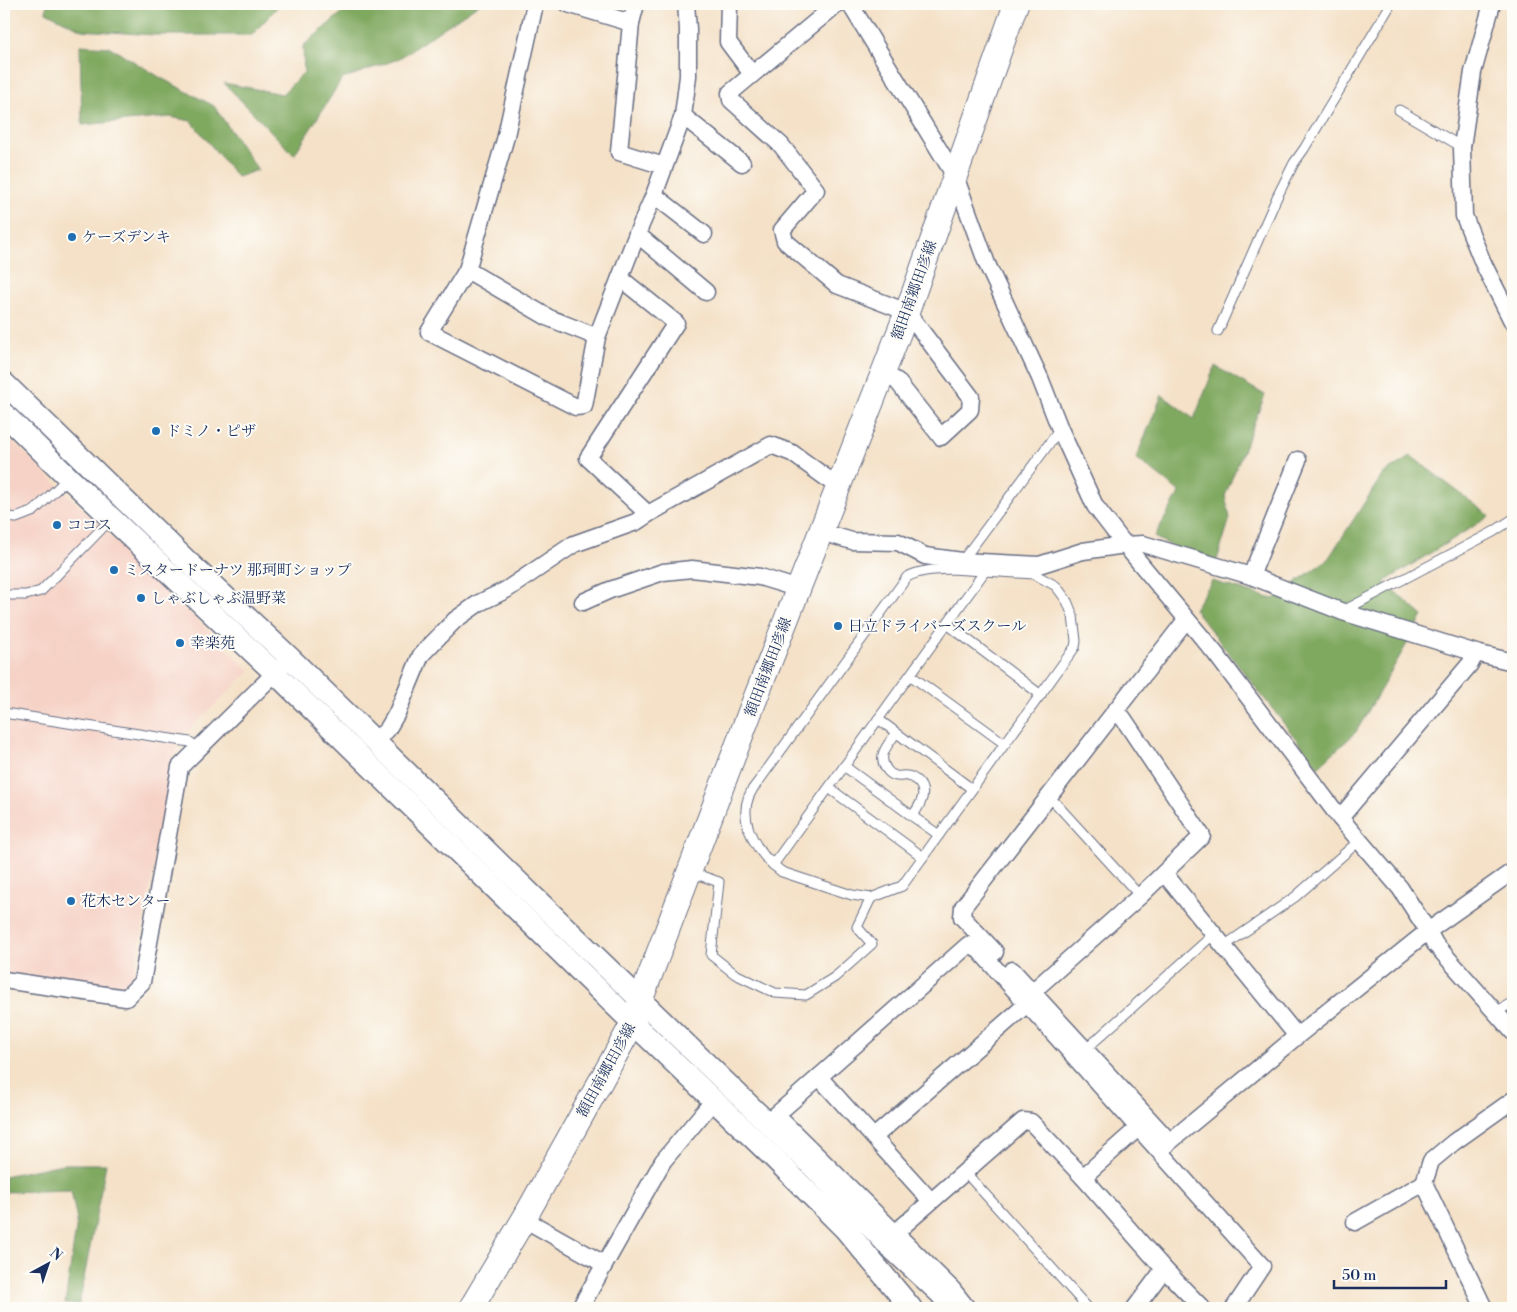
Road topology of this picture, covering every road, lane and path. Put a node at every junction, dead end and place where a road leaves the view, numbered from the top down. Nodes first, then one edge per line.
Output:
1 (535, 4) edge
2 (568, 4) edge
3 (636, 4) edge
4 (686, 4) edge
5 (730, 4) edge
6 (837, 4) edge
7 (850, 4) edge
8 (1016, 4) edge
9 (1391, 4) edge
10 (1492, 4) edge
11 (631, 23) junction
12 (752, 74) junction
13 (1398, 110) dead end
14 (683, 116) junction
15 (1462, 147) junction
16 (742, 163) dead end
17 (664, 166) junction
18 (955, 176) junction
19 (654, 195) junction
20 (637, 234) junction
21 (704, 234) dead end
22 (467, 270) junction
23 (620, 278) junction
24 (706, 292) dead end
25 (907, 312) junction
26 (1513, 323) edge
27 (1218, 331) dead end
28 (597, 337) junction
29 (883, 373) junction
30 (4, 383) edge
31 (4, 414) edge
32 (1060, 429) junction
33 (1298, 460) dead end
34 (68, 477) junction
35 (839, 487) junction
36 (648, 514) junction
37 (4, 516) edge
38 (112, 518) junction
39 (1513, 519) edge
40 (821, 532) junction
41 (1125, 545) junction
42 (962, 561) junction
43 (985, 571) junction
44 (1252, 576) junction
45 (798, 589) junction
46 (4, 595) edge
47 (583, 602) dead end
48 (1343, 612) junction
49 (1186, 620) junction
50 (947, 624) junction
51 (1476, 653) junction
52 (290, 658) junction
53 (1513, 662) edge
54 (275, 673) junction
55 (910, 675) junction
56 (1041, 695) junction
57 (1114, 712) junction
58 (4, 713) edge
59 (878, 719) junction
60 (896, 733) junction
61 (375, 740) junction
62 (1005, 744) junction
63 (199, 749) junction
64 (844, 766) junction
65 (829, 788) junction
66 (972, 790) junction
67 (1049, 796) junction
68 (912, 816) junction
69 (1340, 818) junction
70 (939, 835) junction
71 (1359, 841) junction
72 (923, 857) junction
73 (773, 865) junction
74 (1513, 871) edge
75 (689, 872) junction
76 (1164, 873) junction
77 (1140, 896) junction
78 (870, 898) junction
79 (1428, 931) junction
80 (1219, 940) junction
81 (4, 980) edge
82 (1030, 998) junction
83 (641, 999) junction
84 (1513, 1002) edge
85 (1496, 1012) junction
86 (633, 1023) junction
87 (1513, 1032) edge
88 (1297, 1036) junction
89 (1085, 1050) junction
90 (819, 1077) junction
91 (714, 1100) junction
92 (1513, 1100) edge
93 (772, 1119) junction
94 (1138, 1128) junction
95 (874, 1137) junction
96 (1164, 1146) junction
97 (965, 1172) junction
98 (1084, 1177) junction
99 (1424, 1183) junction
100 (808, 1192) junction
101 (932, 1200) junction
102 (524, 1219) junction
103 (1355, 1222) dead end
104 (891, 1238) junction
105 (604, 1264) junction
106 (1164, 1269) junction
107 (933, 1303) edge
108 (471, 1308) edge
109 (580, 1308) edge
110 (893, 1308) edge
111 (910, 1308) edge
112 (952, 1308) edge
113 (967, 1308) edge
114 (1088, 1308) edge
115 (1135, 1308) edge
116 (1202, 1308) edge
117 (1234, 1308) edge
118 (1484, 1308) edge

1 - 22 street
2 - 11 street
3 - 11 street
4 - 14 street
5 - 12 street
6 - 12 street
7 - 18 street
8 - 18 main road, 額田南郷田彦線
9 - 27 lane
10 - 15 street
11 - 17 street
12 - 25 street
13 - 15 lane
14 - 16 street
14 - 17 street
15 - 26 street
17 - 19 street
18 - 25 main road, 額田南郷田彦線
18 - 32 street
19 - 20 street
19 - 21 street
20 - 23 street
20 - 24 street
22 - 28 street
22 - 28 street
23 - 28 street
23 - 36 street
25 - 29 main road, 額田南郷田彦線
25 - 29 street
29 - 35 main road, 額田南郷田彦線
30 - 52 street
31 - 34 street
32 - 41 street
32 - 42 lane
33 - 44 street
34 - 37 lane
34 - 38 street
35 - 36 street
35 - 40 main road, 額田南郷田彦線
36 - 61 street
38 - 46 lane
38 - 54 street
39 - 48 lane
40 - 42 street
40 - 45 main road, 額田南郷田彦線
41 - 42 street
41 - 44 street
41 - 49 street
43 - 50 lane
43 - 56 lane
43 - 73 lane
44 - 48 street
45 - 47 street
45 - 75 main road, 額田南郷田彦線
48 - 51 street
49 - 57 street
49 - 69 street
50 - 55 lane
50 - 56 lane
51 - 53 street
51 - 69 street
52 - 54 street
52 - 61 street
54 - 63 street
54 - 86 street
55 - 59 lane
55 - 62 lane
56 - 62 lane
57 - 67 street
57 - 76 street
58 - 63 lane
59 - 60 lane
59 - 64 lane
60 - 66 lane
60 - 68 lane
61 - 83 street
62 - 66 lane
63 - 81 street
64 - 65 lane
64 - 68 lane
65 - 72 lane
65 - 73 lane
66 - 70 lane
67 - 77 lane
67 - 82 street
68 - 70 lane
69 - 71 street
70 - 72 lane
71 - 79 street
71 - 80 lane
72 - 78 lane
73 - 78 lane
74 - 79 street
75 - 78 lane
75 - 83 main road, 額田南郷田彦線
76 - 77 street
76 - 80 street
77 - 82 street
79 - 85 street
79 - 88 street
80 - 88 street
80 - 89 lane
82 - 89 street
82 - 90 street
82 - 94 street
82 - 95 street
83 - 86 main road, 額田南郷田彦線
83 - 93 street
84 - 85 lane
85 - 87 street
86 - 91 street
86 - 102 main road, 額田南郷田彦線
88 - 96 street
89 - 96 street
90 - 93 street
90 - 95 street
91 - 100 street
91 - 105 street
92 - 99 street
93 - 104 street
94 - 96 street
94 - 98 street
95 - 101 street
96 - 117 street
97 - 98 street
97 - 101 street
97 - 114 lane
98 - 106 street
99 - 103 street
99 - 118 street
100 - 110 street
100 - 111 street
101 - 104 street
102 - 105 street
102 - 108 main road, 額田南郷田彦線
104 - 107 street
104 - 112 street
104 - 113 street
105 - 109 street
106 - 115 street
106 - 116 street

